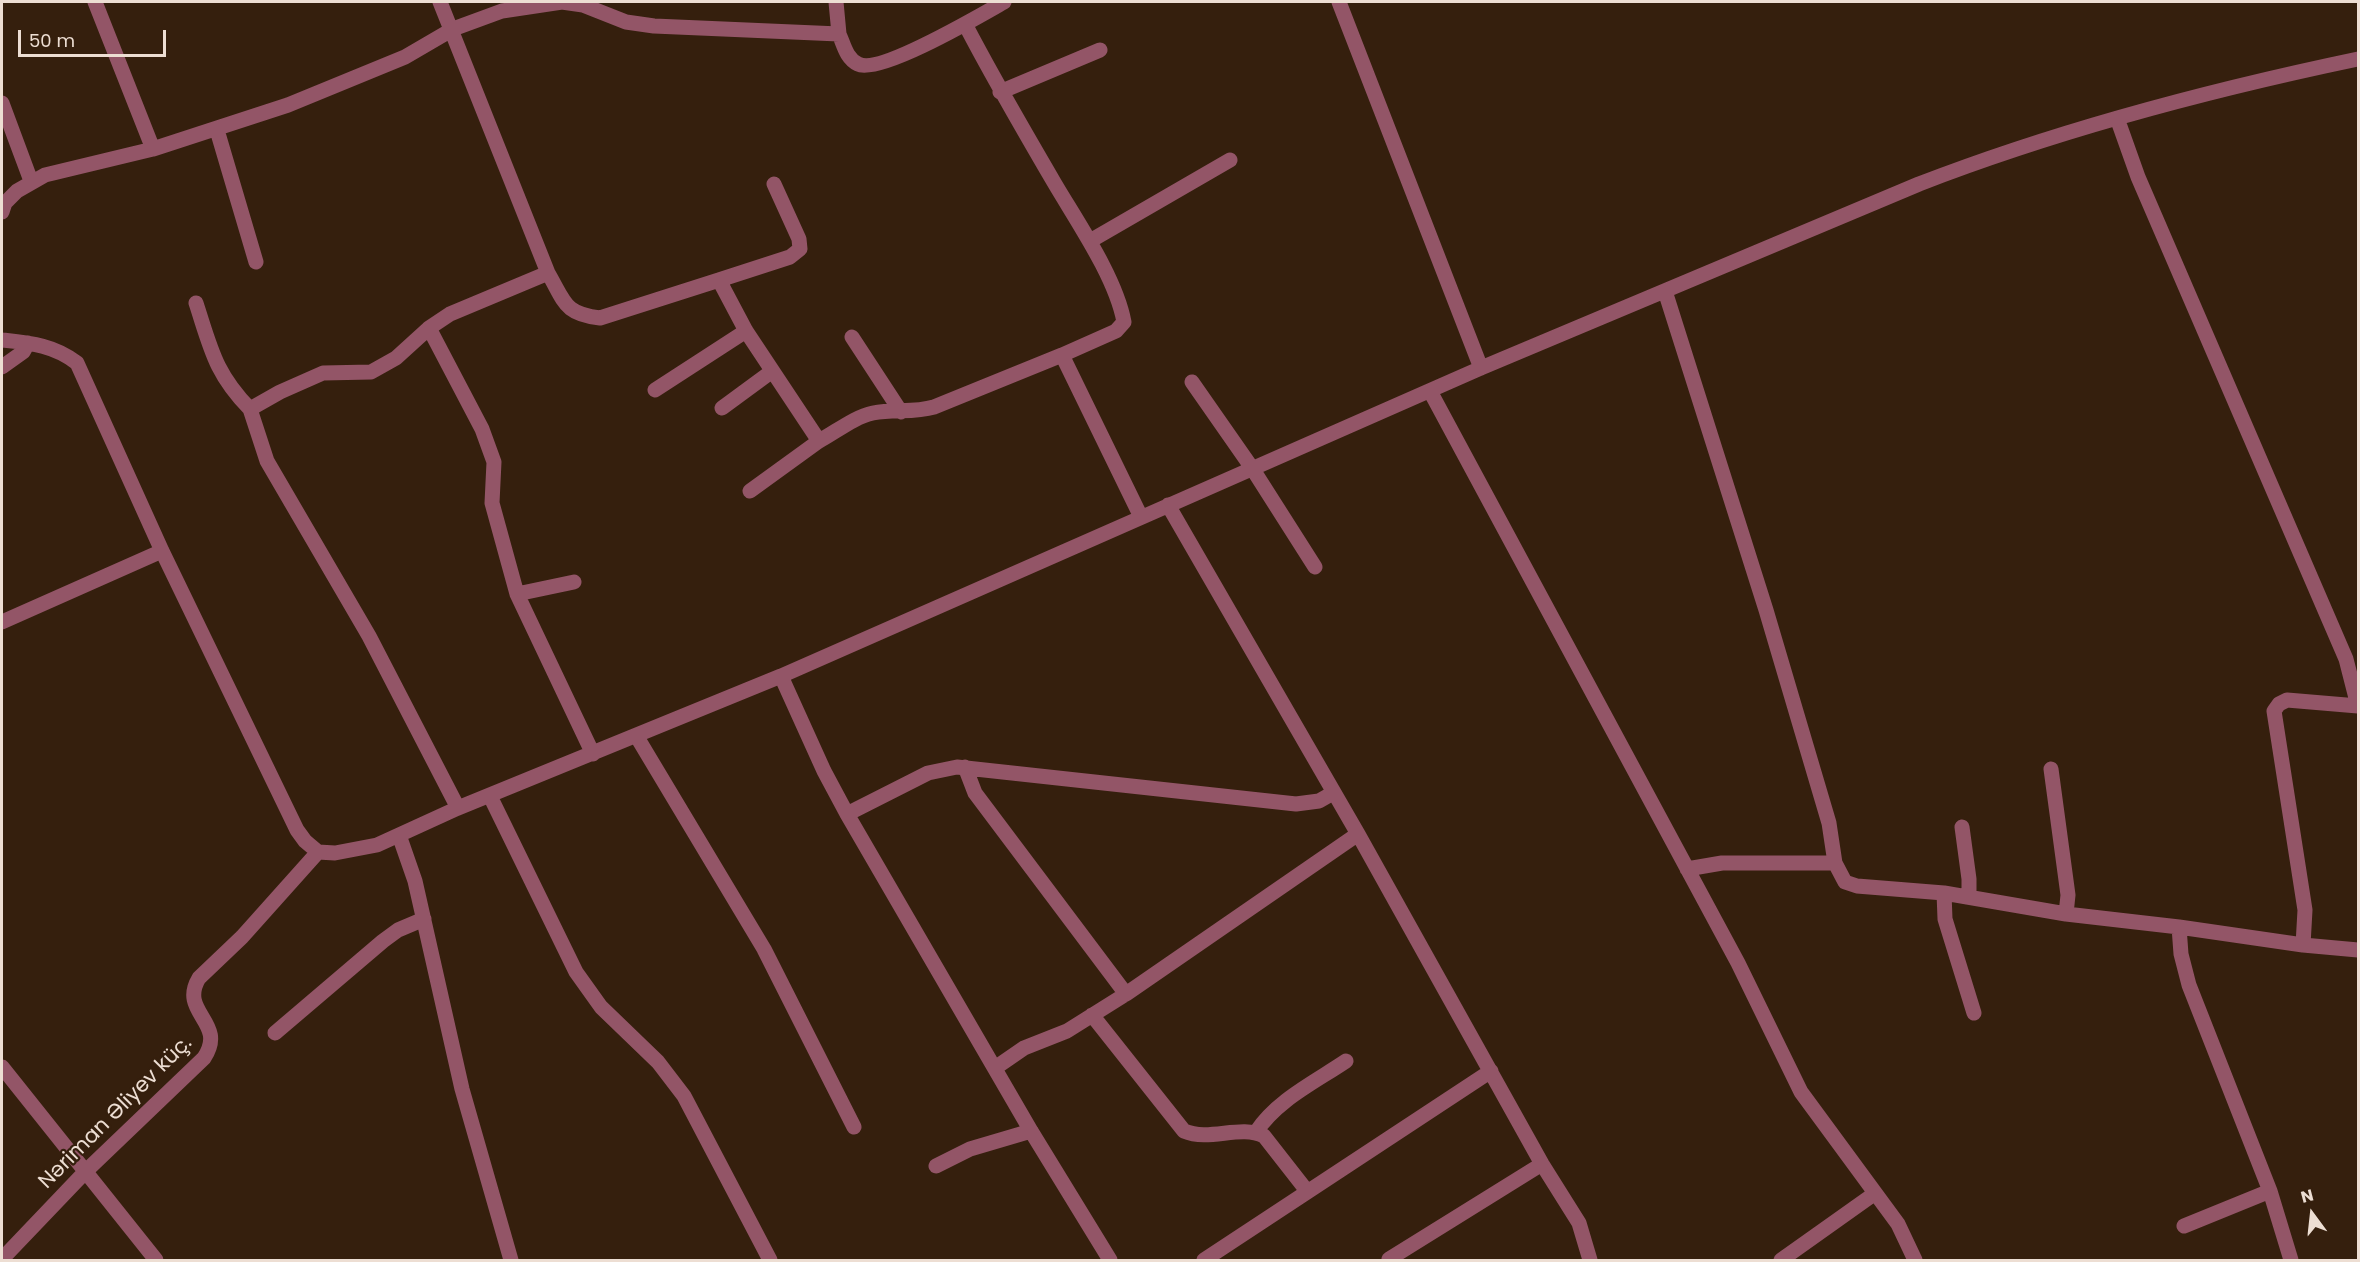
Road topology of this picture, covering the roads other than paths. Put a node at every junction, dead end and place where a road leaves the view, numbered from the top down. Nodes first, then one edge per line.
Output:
1 (94, 2) edge
2 (440, 2) edge
3 (539, 2) edge
4 (836, 2) edge
5 (1004, 2) edge
6 (1338, 2) edge
7 (965, 24) junction
8 (453, 29) junction
9 (839, 34) junction
10 (1100, 50) dead end
11 (2358, 59) edge
12 (1000, 92) junction
13 (2, 103) edge
14 (2117, 118) junction
15 (217, 130) junction
16 (153, 149) junction
17 (1230, 160) dead end
18 (31, 181) junction
19 (774, 184) dead end
20 (2, 212) edge
21 (1090, 242) junction
22 (255, 262) dead end
23 (548, 273) junction
24 (719, 280) junction
25 (1665, 291) junction
26 (196, 303) dead end
27 (429, 328) junction
28 (746, 331) junction
29 (852, 337) dead end
30 (2, 340) edge
31 (28, 343) junction
32 (1062, 355) junction
33 (2, 367) edge
34 (1481, 368) junction
35 (771, 372) junction
36 (1192, 382) dead end
37 (655, 390) dead end
38 (1430, 391) junction
39 (722, 408) dead end
40 (250, 409) junction
41 (901, 412) junction
42 (819, 441) junction
43 (1252, 468) junction
44 (750, 491) dead end
45 (1168, 505) junction
46 (1141, 517) junction
47 (162, 551) junction
48 (1315, 567) dead end
49 (574, 582) dead end
50 (517, 594) junction
51 (2, 622) edge
52 (780, 676) junction
53 (637, 736) junction
54 (593, 754) junction
55 (965, 767) junction
56 (2051, 769) dead end
57 (1333, 793) junction
58 (490, 796) junction
59 (458, 808) junction
60 (847, 814) junction
61 (1962, 827) dead end
62 (1358, 834) junction
63 (399, 835) junction
64 (318, 852) junction
65 (1835, 863) junction
66 (1687, 869) junction
67 (1944, 893) junction
68 (1969, 897) junction
69 (2066, 914) junction
70 (424, 919) junction
71 (2179, 927) junction
72 (2303, 945) junction
73 (2358, 950) edge
74 (1126, 994) junction
75 (1974, 1013) dead end
76 (1092, 1015) junction
77 (275, 1034) dead end
78 (1346, 1061) dead end
79 (2, 1066) edge
80 (995, 1068) junction
81 (1491, 1071) junction
82 (854, 1127) dead end
83 (1031, 1131) junction
84 (1256, 1132) junction
85 (1542, 1164) junction
86 (936, 1166) dead end
87 (86, 1171) junction
88 (1307, 1191) junction
89 (2270, 1191) junction
90 (1874, 1194) junction
91 (2184, 1226) dead end
92 (2, 1259) edge
93 (1389, 1259) edge
94 (156, 1260) edge
95 (511, 1260) edge
96 (770, 1260) edge
97 (1110, 1260) edge
98 (1204, 1260) edge
99 (1590, 1260) edge
100 (1781, 1260) edge
101 (1915, 1260) edge
102 (2291, 1260) edge

1 - 16 street
2 - 8 street
3 - 8 street
3 - 9 street
4 - 9 street
5 - 7 street
6 - 34 street
7 - 9 street
7 - 12 street
8 - 15 street
8 - 23 street
10 - 12 street
11 - 14 street
12 - 21 street
13 - 18 street
14 - 25 street
14 - 72 street
15 - 16 street
15 - 22 street
16 - 18 street
17 - 21 street
18 - 20 street
19 - 24 street
21 - 32 street
23 - 24 street
23 - 27 street
24 - 28 street
25 - 34 street
25 - 65 street
26 - 40 street
27 - 40 street
27 - 50 street
28 - 35 street
28 - 37 street
29 - 41 street
30 - 31 street
31 - 33 street
31 - 47 street
32 - 41 street
32 - 46 street
34 - 38 street
35 - 39 street
35 - 42 street
36 - 43 street
38 - 43 street
38 - 66 street
40 - 59 street
41 - 42 street
42 - 44 street
43 - 45 street
43 - 48 street
45 - 46 street
45 - 57 street
46 - 52 street
47 - 51 street
47 - 64 street
49 - 50 street
50 - 54 street
52 - 53 street
52 - 60 street
53 - 54 street
53 - 82 street
54 - 58 street
55 - 57 street
55 - 60 street
55 - 74 street
56 - 69 street
57 - 62 street
58 - 59 street
58 - 96 street
59 - 63 street
60 - 80 street
61 - 68 street
62 - 74 street
62 - 81 street
63 - 64 street
63 - 70 street
64 - 87 street, Nəriman Əliyev küç.
65 - 66 street
65 - 67 street
66 - 90 street
67 - 68 street
67 - 75 street
68 - 69 street
69 - 71 street
70 - 77 street
70 - 95 street
71 - 72 street
71 - 89 street
72 - 73 street
74 - 76 street
76 - 80 street
76 - 84 street
78 - 84 street
79 - 87 street
80 - 83 street
81 - 85 street
81 - 88 street
83 - 86 street
83 - 97 street
84 - 88 street
85 - 93 street
85 - 99 street
87 - 92 street, Nəriman Əliyev küç.
87 - 94 street
88 - 98 street
89 - 91 street
89 - 102 street
90 - 100 street
90 - 101 street

